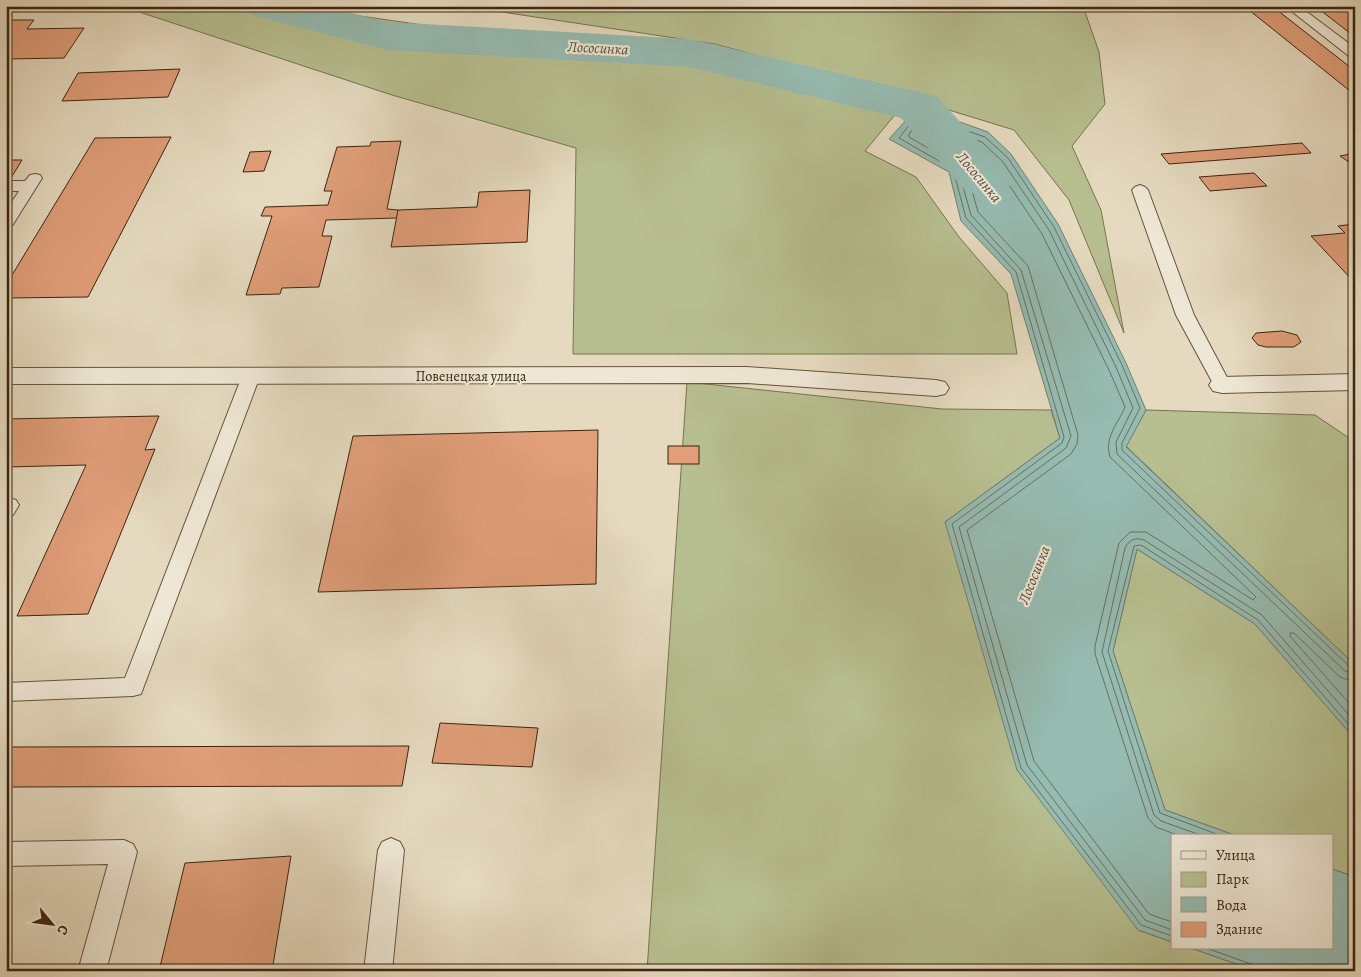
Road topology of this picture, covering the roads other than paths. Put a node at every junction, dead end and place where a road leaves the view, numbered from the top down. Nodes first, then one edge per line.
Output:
1 (1291, 6) edge
2 (1355, 54) edge
3 (6, 186) edge
4 (1140, 190) dead end
5 (6, 222) edge
6 (6, 376) edge
7 (251, 376) junction
8 (1355, 382) edge
9 (1222, 385) joint
10 (936, 388) dead end
11 (6, 692) edge
12 (391, 850) dead end
13 (6, 854) edge
14 (92, 971) edge
15 (378, 971) edge

1 - 2 lane
3 - 5 lane
4 - 9 lane
6 - 7 street, Повенецкая улица
7 - 10 street, Повенецкая улица
7 - 11 lane
8 - 9 street
12 - 15 lane
13 - 14 lane

